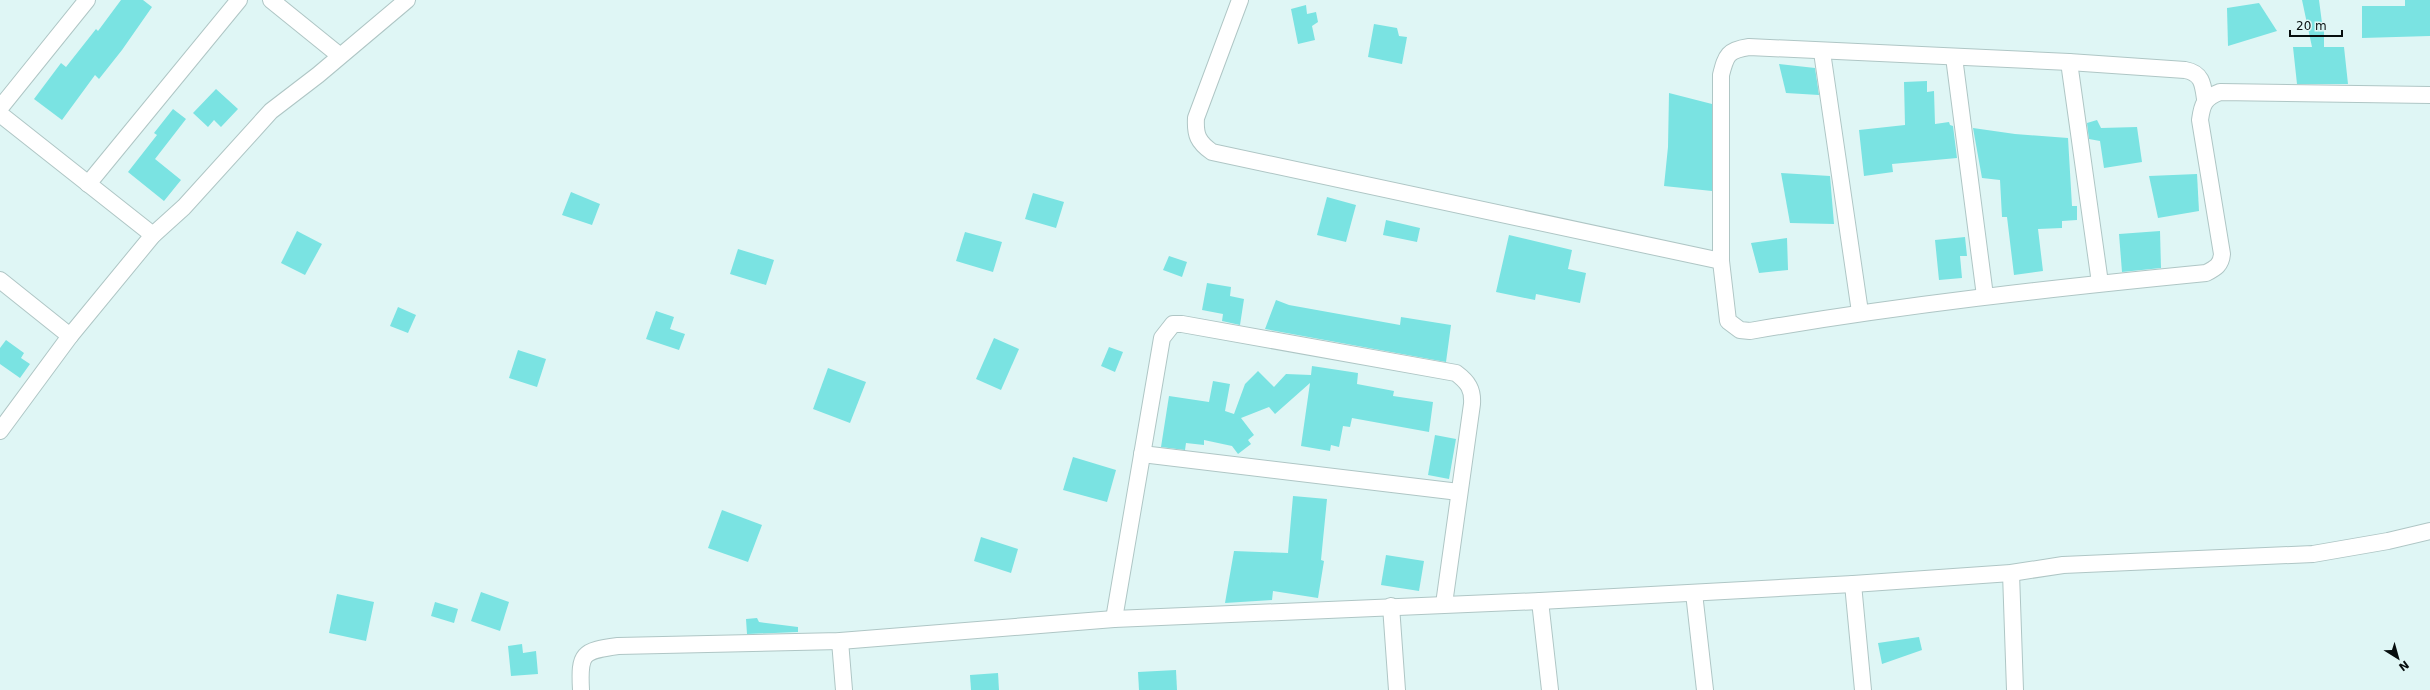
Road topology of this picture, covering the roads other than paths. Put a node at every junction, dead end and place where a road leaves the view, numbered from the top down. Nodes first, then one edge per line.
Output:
1 (87, 0) edge
2 (239, 0) edge
3 (271, 0) edge
4 (407, 0) edge
5 (1240, 0) edge
6 (1822, 52) junction
7 (339, 55) junction
8 (1954, 57) junction
9 (2070, 62) junction
10 (2430, 95) edge
11 (2205, 99) junction
12 (0, 108) edge
13 (0, 114) edge
14 (88, 184) junction
15 (153, 235) junction
16 (1721, 262) junction
17 (0, 280) edge
18 (2100, 283) junction
19 (1984, 296) junction
20 (1860, 312) junction
21 (70, 336) junction
22 (0, 431) edge
23 (1142, 454) junction
24 (1459, 492) junction
25 (2430, 531) edge
26 (2011, 573) junction
27 (1853, 584) junction
28 (1694, 593) junction
29 (1540, 601) junction
30 (1444, 604) junction
31 (1391, 606) junction
32 (1114, 619) junction
33 (840, 641) junction
34 (581, 690) edge
35 (844, 690) edge
36 (1397, 690) edge
37 (1550, 690) edge
38 (1705, 690) edge
39 (1863, 690) edge
40 (2015, 690) edge

1 - 12 street
2 - 14 street
3 - 7 street
4 - 7 street
5 - 16 street
6 - 8 street
6 - 16 street
6 - 20 street
7 - 15 street
8 - 9 street
8 - 19 street
9 - 11 street
9 - 18 street
10 - 11 street
11 - 18 street
13 - 14 street
14 - 15 street
15 - 21 street
16 - 20 street
17 - 21 street
18 - 19 street
19 - 20 street
21 - 22 street
23 - 24 street
23 - 24 street
23 - 32 street
24 - 30 street
25 - 26 street
26 - 27 street
26 - 40 street
27 - 28 street
27 - 39 street
28 - 29 street
28 - 38 street
29 - 30 street
29 - 37 street
30 - 31 street
31 - 32 street
31 - 36 street
32 - 33 street
33 - 34 street
33 - 35 street

